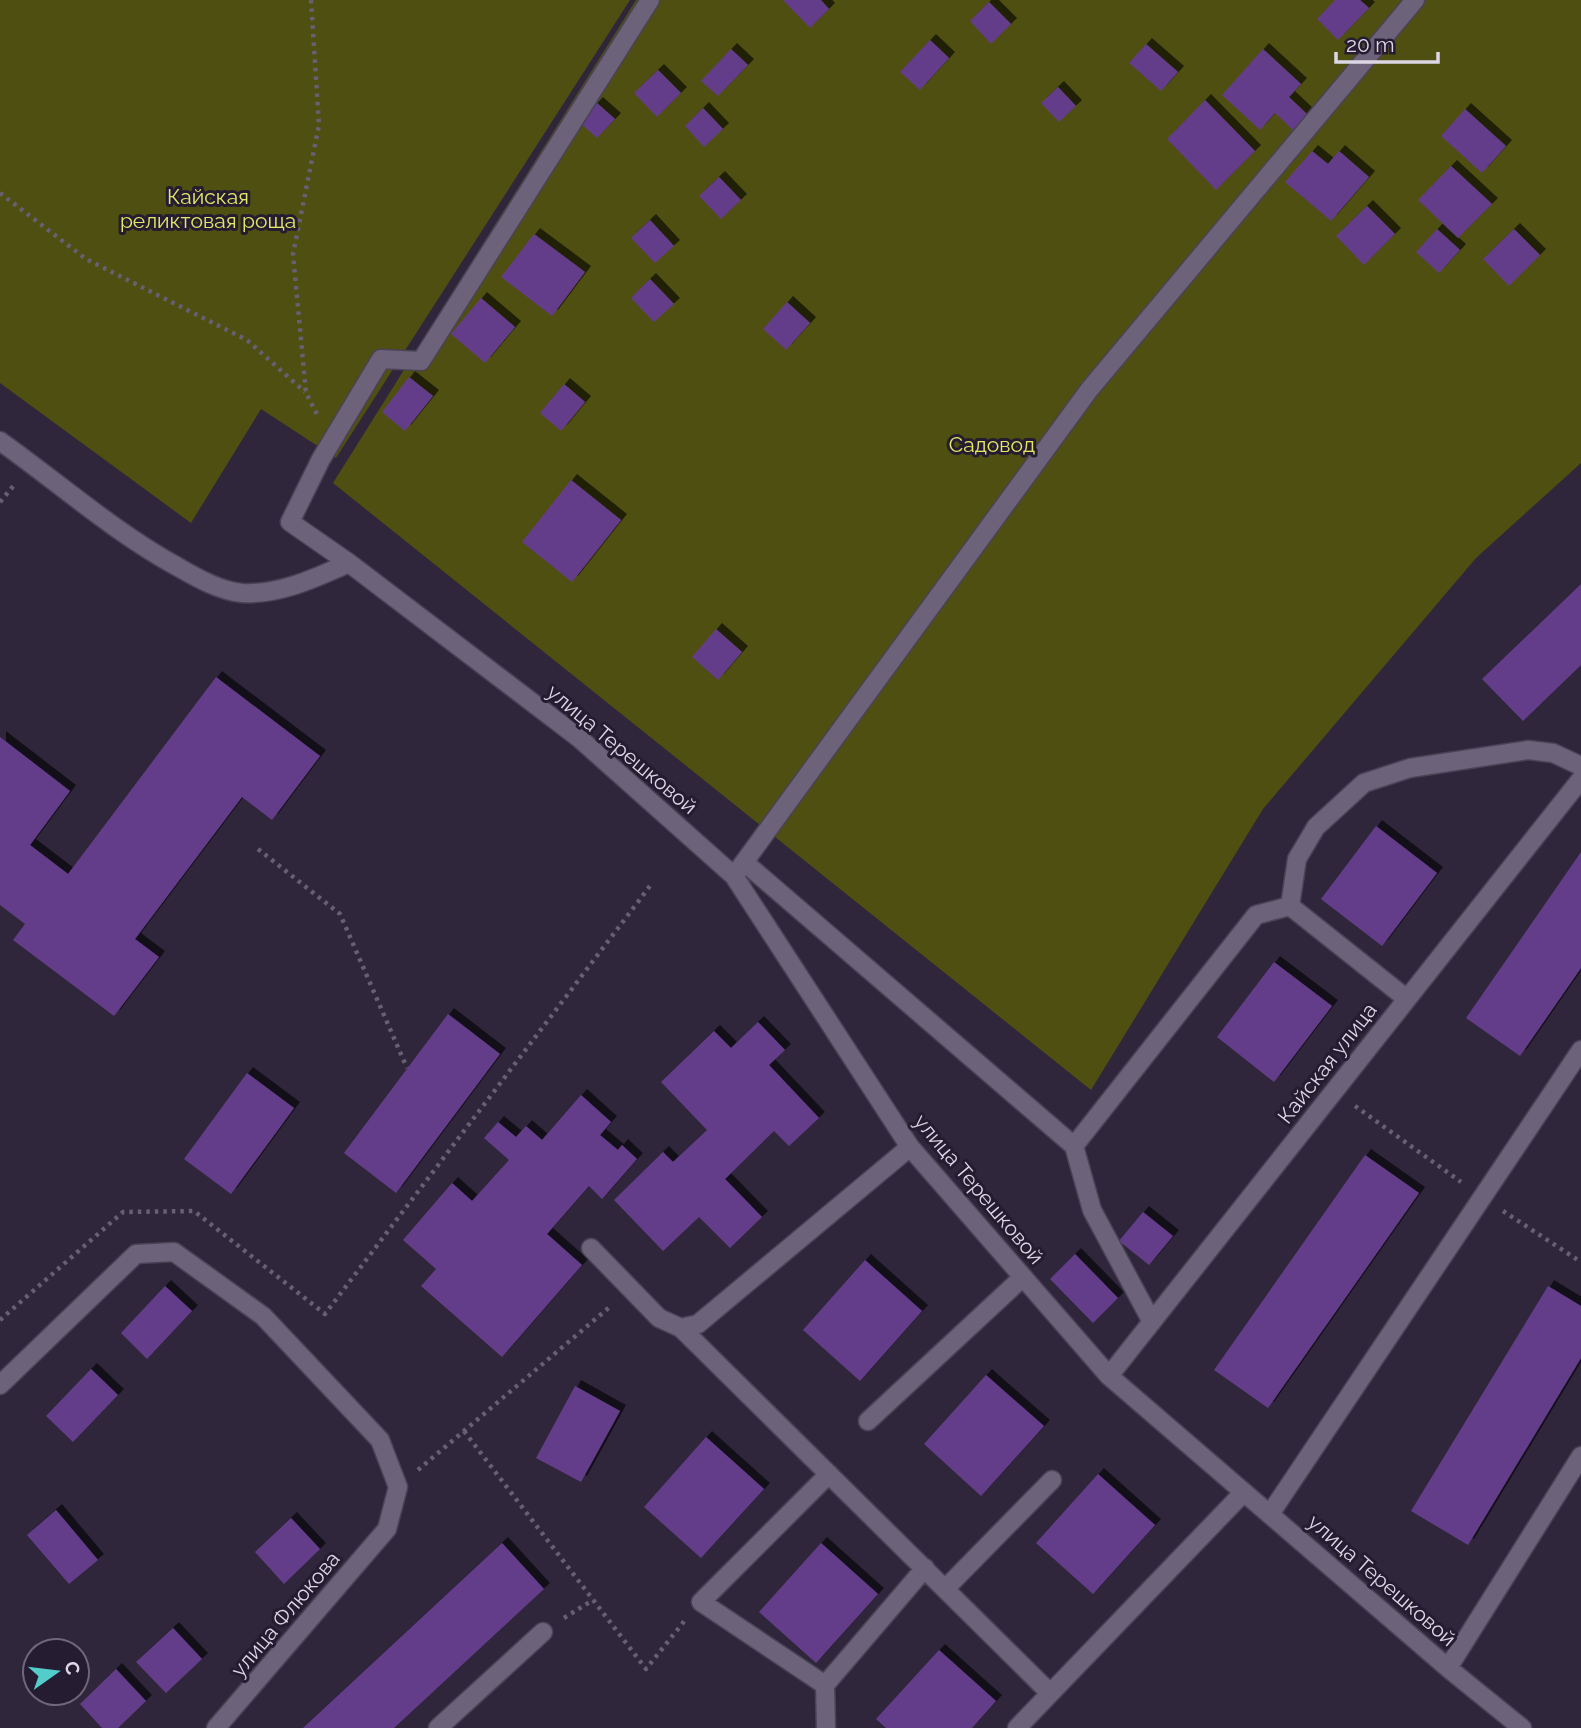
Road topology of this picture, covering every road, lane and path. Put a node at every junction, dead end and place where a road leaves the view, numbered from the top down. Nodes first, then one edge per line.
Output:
1 (311, 0) edge
2 (650, 0) edge
3 (1415, 0) edge
4 (0, 193) edge
5 (306, 393) junction
6 (0, 441) edge
7 (332, 441) junction
8 (17, 480) dead end
9 (0, 502) edge
10 (349, 563) junction
11 (1581, 766) edge
12 (1581, 779) edge
13 (258, 849) dead end
14 (739, 869) junction
15 (650, 886) dead end
16 (1290, 906) junction
17 (1406, 999) junction
18 (1581, 1050) edge
19 (407, 1068) dead end
20 (1334, 1091) junction
21 (1074, 1146) junction
22 (910, 1147) junction
23 (1483, 1198) junction
24 (591, 1248) dead end
25 (1581, 1262) edge
26 (1023, 1277) junction
27 (631, 1289) junction
28 (0, 1320) edge
29 (1152, 1322) junction
30 (681, 1328) junction
31 (1109, 1376) junction
32 (0, 1385) edge
33 (868, 1421) dead end
34 (464, 1431) junction
35 (1581, 1456) edge
36 (829, 1474) junction
37 (1052, 1479) dead end
38 (398, 1487) junction
39 (1244, 1492) junction
40 (1270, 1514) junction
41 (925, 1568) junction
42 (946, 1589) junction
43 (593, 1600) junction
44 (701, 1602) junction
45 (543, 1632) joint
46 (1448, 1668) junction
47 (825, 1685) junction
48 (1051, 1693) junction
49 (216, 1728) edge
50 (438, 1728) edge
51 (826, 1728) edge
52 (1017, 1728) edge
53 (1522, 1728) edge

1 - 5 path
2 - 7 street
3 - 14 street
4 - 5 path
5 - 7 path
6 - 10 street
7 - 10 street, улица Терешковой
8 - 9 path
10 - 14 street, улица Терешковой
11 - 16 street
12 - 17 street, Кайская улица
13 - 19 path
14 - 21 street
14 - 22 street, улица Терешковой
15 - 28 path
16 - 17 street
16 - 21 street
17 - 20 street, Кайская улица
18 - 23 street
20 - 23 path
20 - 29 street, Кайская улица
21 - 29 street
22 - 26 street, улица Терешковой
22 - 30 street
23 - 25 path
23 - 40 street
24 - 27 street
26 - 31 street, улица Терешковой
26 - 33 street
27 - 30 street
27 - 34 path
29 - 31 street, Кайская улица
30 - 36 street
31 - 39 street, улица Терешковой
32 - 38 street
34 - 38 path
34 - 43 path
35 - 46 street
36 - 41 street
36 - 44 street
37 - 42 street
38 - 49 street, улица Флюкова
39 - 40 street, улица Терешковой
39 - 48 street
40 - 46 street, улица Терешковой
41 - 42 street
41 - 47 street
42 - 48 street
43 - 44 path
43 - 45 path
44 - 47 street
45 - 50 street
46 - 53 street, улица Терешковой
47 - 51 street
48 - 52 street

